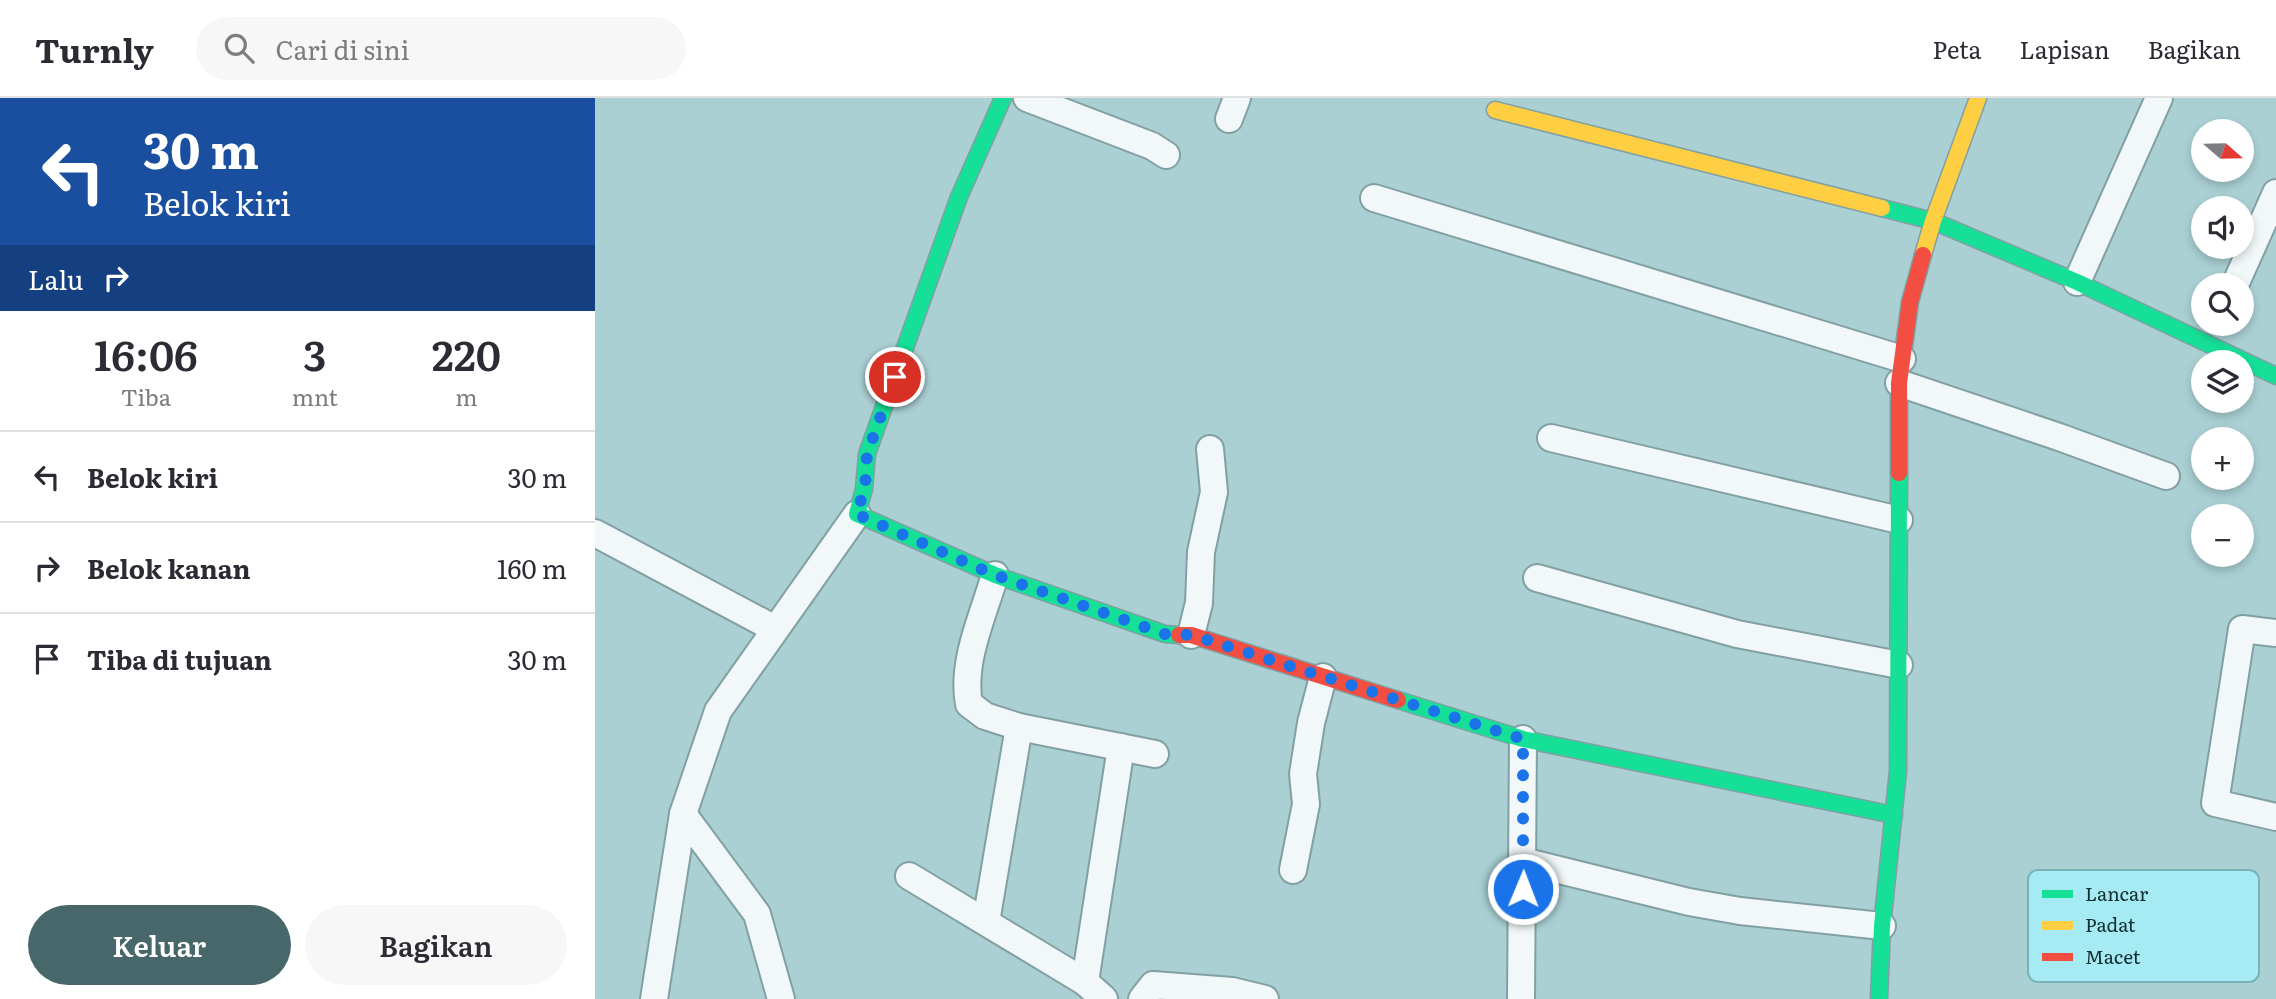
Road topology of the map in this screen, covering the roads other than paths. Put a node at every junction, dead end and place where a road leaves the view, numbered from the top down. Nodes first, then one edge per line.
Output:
1 (1003, 98) edge
2 (1027, 98) edge
3 (1978, 98) edge
4 (2159, 98) edge
5 (1495, 110) dead end
6 (1165, 155) dead end
7 (2276, 193) edge
8 (1374, 198) dead end
9 (1933, 221) junction
10 (2240, 273) edge
11 (2077, 282) junction
12 (2191, 325) edge
13 (2217, 336) edge
14 (1901, 371) junction
15 (2276, 376) edge
16 (1551, 438) dead end
17 (1210, 449) dead end
18 (2166, 476) dead end
19 (856, 514) junction
20 (1899, 520) junction
21 (595, 533) edge
22 (995, 575) junction
23 (1537, 578) dead end
24 (775, 629) junction
25 (2276, 633) edge
26 (1191, 635) junction
27 (1899, 665) junction
28 (1323, 677) junction
29 (1019, 727) junction
30 (1523, 739) junction
31 (1121, 747) junction
32 (1156, 754) dead end
33 (683, 814) junction
34 (1894, 816) junction
35 (2276, 817) edge
36 (1523, 861) junction
37 (1293, 870) dead end
38 (909, 876) dead end
39 (986, 922) junction
40 (1882, 926) junction
41 (1094, 991) edge
42 (655, 999) edge
43 (781, 999) edge
44 (1142, 999) edge
45 (1265, 999) edge
46 (1521, 999) edge
47 (1879, 999) edge

1 - 19 street
2 - 6 street
3 - 9 street
4 - 11 street
5 - 9 street
7 - 10 street
8 - 14 street
9 - 11 street
9 - 14 street
11 - 12 street
13 - 15 street
14 - 18 street
14 - 20 street
16 - 20 street
17 - 26 street
19 - 22 street
19 - 24 street
20 - 27 street
21 - 24 street
22 - 26 street
22 - 29 street
23 - 27 street
24 - 33 street
25 - 35 street
26 - 28 street
27 - 34 street
28 - 30 street
28 - 37 street
29 - 31 street
29 - 39 street
30 - 34 street
30 - 36 street
31 - 32 street
31 - 41 street
33 - 42 street
33 - 43 street
34 - 40 street
36 - 40 street
36 - 46 street
38 - 39 street
39 - 41 street
40 - 47 street
44 - 45 street

